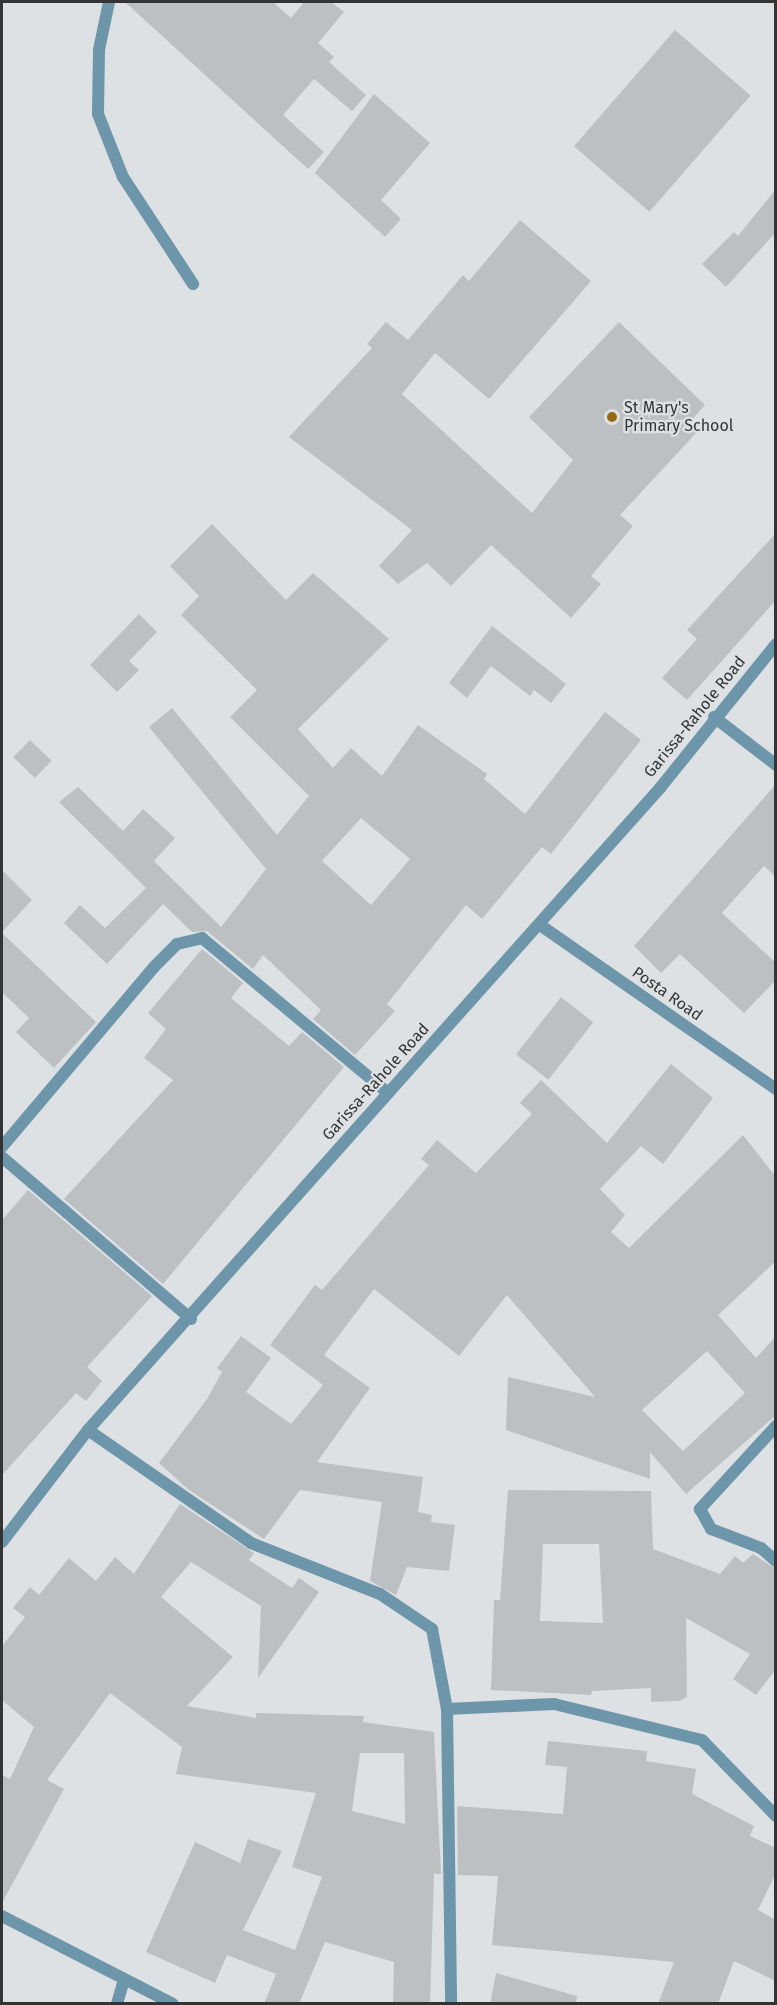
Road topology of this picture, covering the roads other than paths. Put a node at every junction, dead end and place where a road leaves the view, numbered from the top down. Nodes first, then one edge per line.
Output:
1 (110, 2) edge
2 (193, 284) dead end
3 (776, 644) edge
4 (714, 717) junction
5 (776, 765) edge
6 (540, 925) junction
7 (776, 1089) edge
8 (388, 1093) junction
9 (2, 1147) edge
10 (2, 1157) edge
11 (191, 1319) junction
12 (776, 1426) edge
13 (88, 1430) junction
14 (2, 1542) edge
15 (776, 1560) edge
16 (447, 1709) junction
17 (776, 1816) edge
18 (2, 1916) edge
19 (124, 1979) junction
20 (117, 2004) edge
21 (173, 2004) edge
22 (451, 2004) edge

1 - 2 street
3 - 4 street, Garissa-Rahole Road
4 - 5 street
4 - 6 street, Garissa-Rahole Road
6 - 7 street, Posta Road
6 - 8 street, Garissa-Rahole Road
8 - 9 street
8 - 11 street, Garissa-Rahole Road
10 - 11 street
11 - 13 street, Garissa-Rahole Road
12 - 15 street
13 - 14 street, Garissa-Rahole Road
13 - 16 street
16 - 17 street
16 - 22 street
18 - 19 street
19 - 20 street
19 - 21 street

